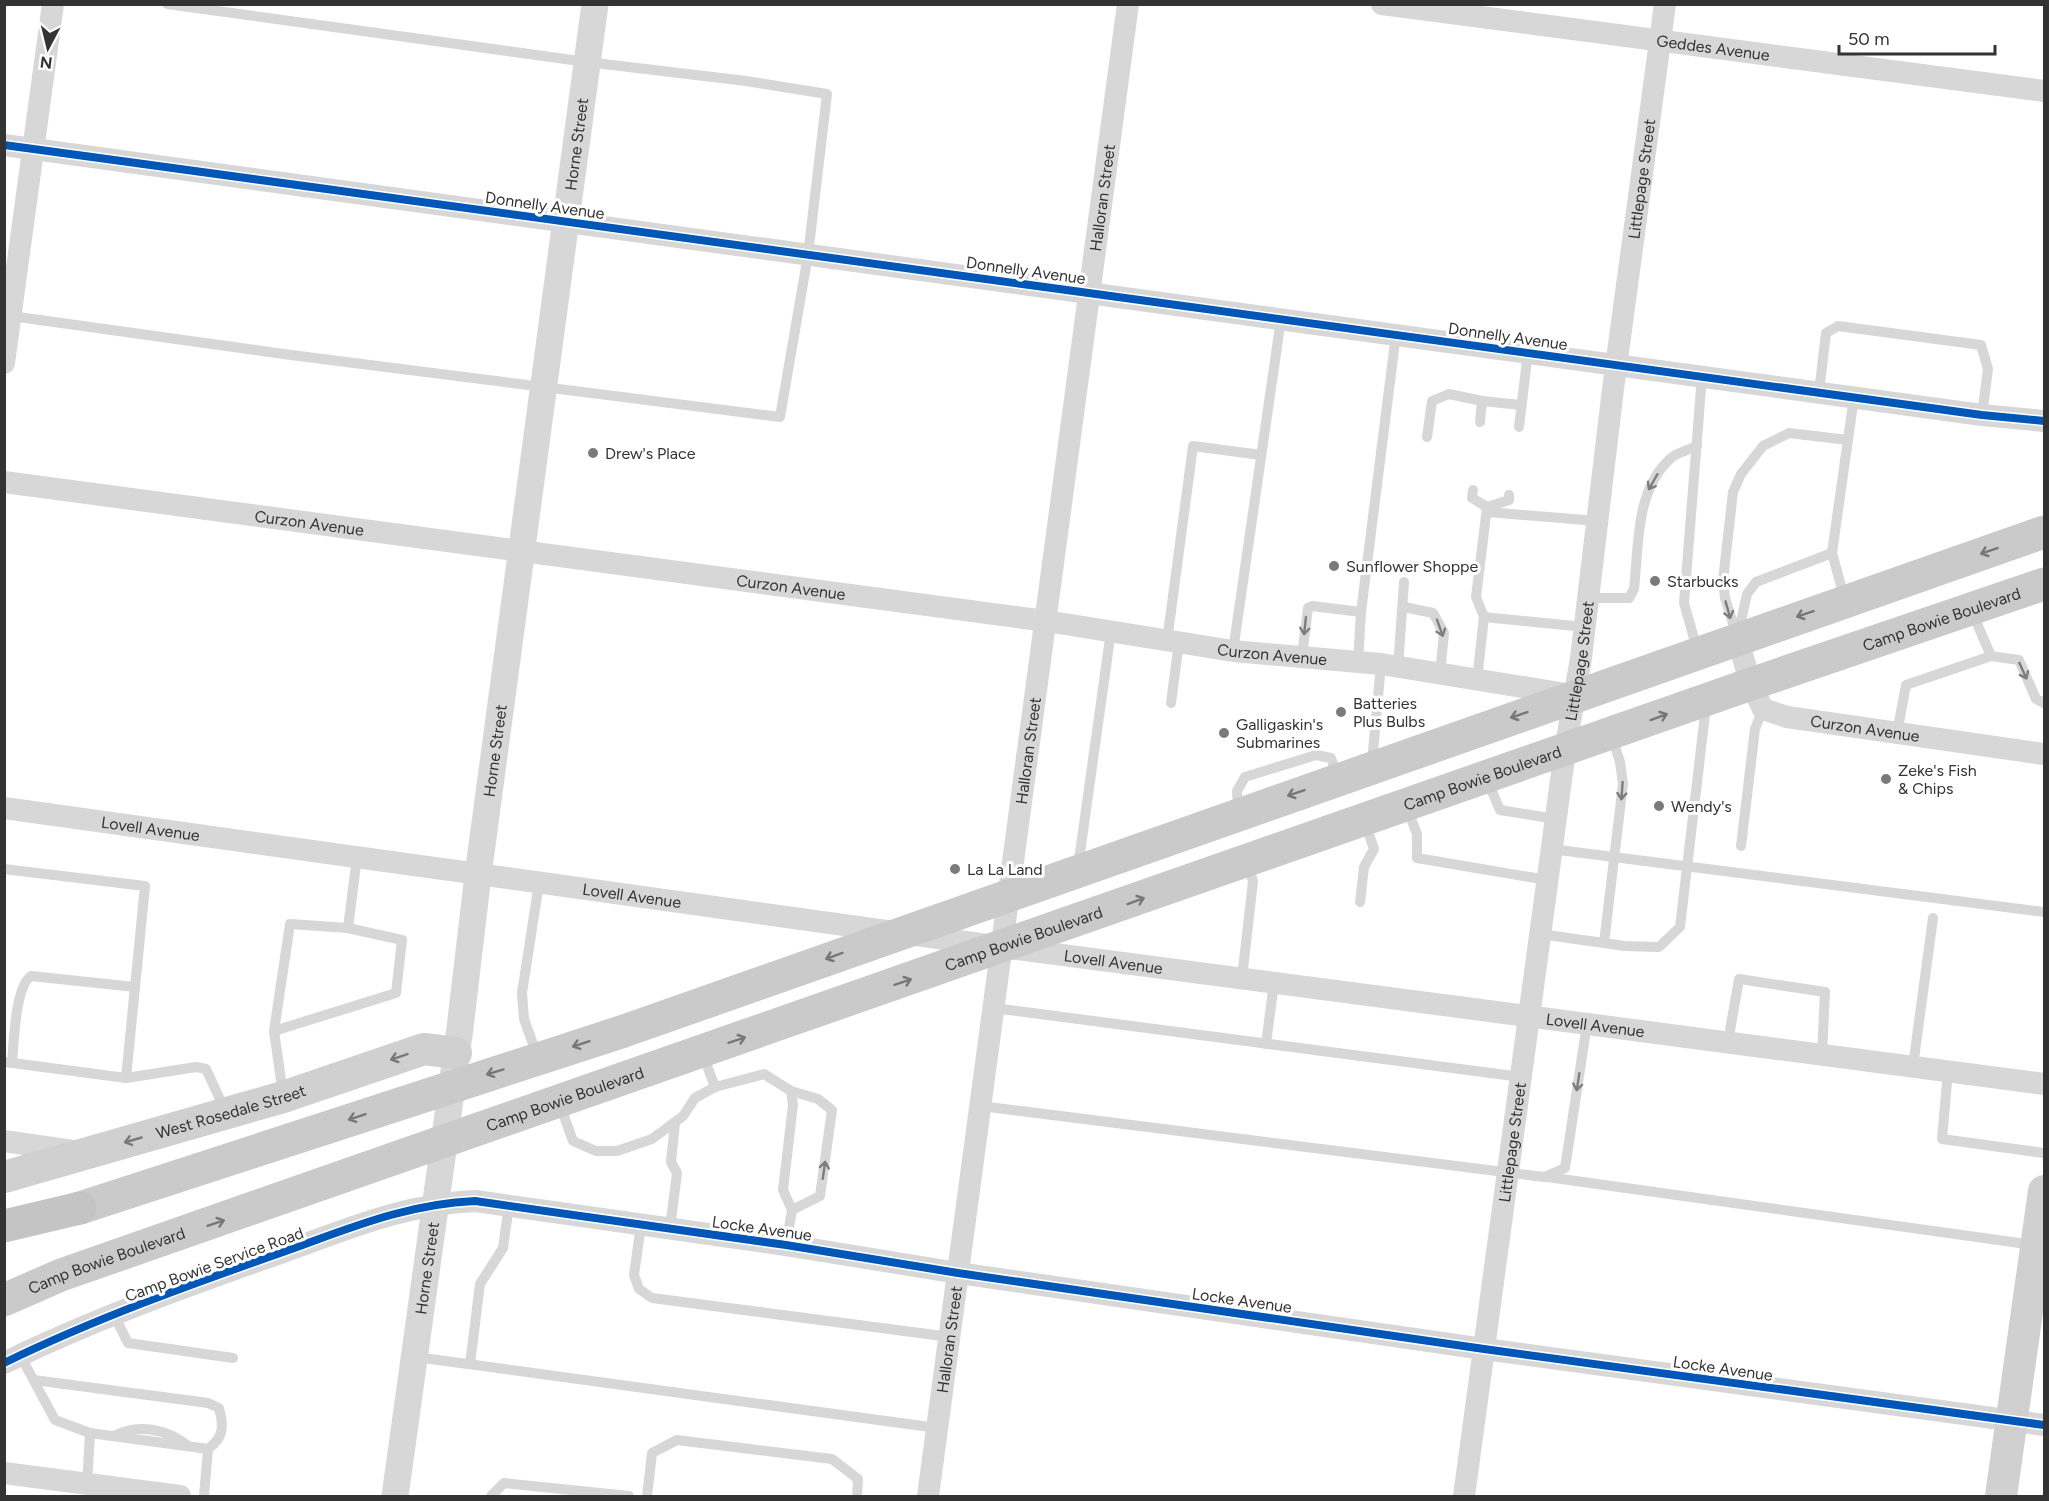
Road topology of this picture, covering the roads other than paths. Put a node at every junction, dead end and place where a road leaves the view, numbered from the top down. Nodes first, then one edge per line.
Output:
1 (53, 4) edge
2 (168, 4) edge
3 (595, 4) edge
4 (1128, 4) edge
5 (1382, 4) edge
6 (1665, 4) edge
7 (1660, 42) junction
8 (587, 62) junction
9 (2044, 91) edge
10 (4, 145) edge
11 (33, 149) junction
12 (566, 221) junction
13 (808, 255) junction
14 (1089, 293) junction
15 (11, 315) junction
16 (1281, 319) junction
17 (1396, 334) junction
18 (1528, 352) junction
19 (4, 363) edge
20 (1617, 364) junction
21 (1702, 376) junction
22 (544, 386) junction
23 (1819, 392) junction
24 (1854, 397) junction
25 (1482, 401) junction
26 (1521, 405) junction
27 (1982, 415) junction
28 (2044, 419) edge
29 (1480, 422) dead end
30 (1518, 427) dead end
31 (1427, 437) dead end
32 (1848, 440) junction
33 (1697, 446) junction
34 (1261, 456) junction
35 (4, 482) edge
36 (1473, 490) dead end
37 (1509, 495) dead end
38 (1487, 510) junction
39 (1598, 521) junction
40 (2044, 532) edge
41 (522, 551) junction
42 (1832, 553) junction
43 (1404, 582) dead end
44 (2044, 584) edge
45 (1589, 598) junction
46 (1845, 600) junction
47 (1404, 607) junction
48 (1971, 610) junction
49 (1361, 612) junction
50 (1484, 617) junction
51 (1046, 621) junction
52 (1585, 627) junction
53 (1111, 631) junction
54 (1737, 638) junction
55 (1173, 641) junction
56 (1233, 651) junction
57 (1698, 652) junction
58 (1302, 656) junction
59 (1990, 656) junction
60 (1358, 663) junction
61 (1390, 666) junction
62 (1440, 674) junction
63 (1477, 680) junction
64 (1575, 695) junction
65 (1757, 697) junction
66 (1706, 700) junction
67 (1171, 703) dead end
68 (2044, 703) edge
69 (1897, 733) junction
70 (1611, 734) junction
71 (1564, 751) junction
72 (2044, 754) edge
73 (1371, 767) junction
74 (1486, 777) junction
75 (1406, 805) junction
76 (4, 808) edge
77 (1555, 819) junction
78 (1364, 820) junction
79 (1741, 846) dead end
80 (1551, 849) junction
81 (357, 857) junction
82 (1616, 858) junction
83 (1246, 862) junction
84 (1688, 864) junction
85 (4, 869) edge
86 (1078, 870) junction
87 (478, 875) junction
88 (1547, 880) junction
89 (539, 883) junction
90 (1008, 895) junction
91 (1359, 902) dead end
92 (2044, 912) edge
93 (1934, 918) dead end
94 (348, 928) junction
95 (902, 932) junction
96 (1540, 934) junction
97 (1604, 943) junction
98 (1002, 947) junction
99 (1242, 978) junction
100 (1274, 983) junction
101 (135, 987) junction
102 (994, 1008) junction
103 (1529, 1016) junction
104 (1587, 1024) junction
105 (274, 1031) junction
106 (1728, 1042) junction
107 (1266, 1044) junction
108 (701, 1052) junction
109 (456, 1053) junction
110 (1822, 1054) junction
111 (538, 1058) junction
112 (8, 1062) edge
113 (1913, 1066) junction
114 (1948, 1071) junction
115 (1521, 1077) junction
116 (126, 1078) junction
117 (2044, 1084) edge
118 (452, 1085) junction
119 (715, 1087) junction
120 (791, 1091) junction
121 (283, 1097) junction
122 (558, 1102) junction
123 (981, 1106) junction
124 (226, 1113) junction
125 (675, 1122) junction
126 (4, 1141) edge
127 (444, 1142) junction
128 (90, 1153) junction
129 (2044, 1153) edge
130 (1508, 1173) junction
131 (4, 1177) edge
132 (1544, 1177) junction
133 (2044, 1191) edge
134 (436, 1203) junction
135 (509, 1205) junction
136 (80, 1208) junction
137 (792, 1210) junction
138 (641, 1225) junction
139 (4, 1226) edge
140 (670, 1228) junction
141 (4, 1238) edge
142 (786, 1245) junction
143 (2037, 1245) junction
144 (958, 1273) junction
145 (4, 1300) edge
146 (114, 1315) junction
147 (950, 1337) junction
148 (1484, 1349) junction
149 (416, 1357) junction
150 (233, 1358) dead end
151 (12, 1359) edge
152 (470, 1364) junction
153 (34, 1380) junction
154 (2012, 1421) junction
155 (2044, 1425) edge
156 (938, 1428) junction
157 (90, 1433) junction
158 (208, 1449) junction
159 (4, 1473) edge
160 (87, 1484) junction
161 (180, 1497) edge
162 (204, 1497) edge
163 (395, 1497) edge
164 (491, 1497) edge
165 (629, 1497) edge
166 (647, 1497) edge
167 (856, 1497) edge
168 (928, 1497) edge
169 (1464, 1497) edge
170 (2001, 1497) edge

1 - 11 street
2 - 8 lane
3 - 8 street, Horne Street
4 - 14 street, Halloran Street
5 - 7 street, Geddes Avenue
6 - 7 street, Littlepage Street
7 - 9 street, Geddes Avenue
7 - 20 street, Littlepage Street
8 - 12 street, Horne Street
8 - 13 lane
10 - 11 street, Donnelly Avenue
11 - 12 street, Donnelly Avenue
11 - 15 street
12 - 13 street, Donnelly Avenue
12 - 22 street, Horne Street
13 - 14 street, Donnelly Avenue
13 - 22 lane
14 - 16 street, Donnelly Avenue
14 - 51 street, Halloran Street
15 - 19 street
15 - 22 lane
16 - 17 street, Donnelly Avenue
16 - 34 lane
17 - 18 street, Donnelly Avenue
17 - 49 lane
18 - 20 street, Donnelly Avenue
18 - 26 lane
20 - 21 street, Donnelly Avenue
20 - 39 street, Littlepage Street
21 - 23 street, Donnelly Avenue
21 - 33 lane
22 - 41 street, Horne Street
23 - 24 street, Donnelly Avenue
23 - 27 lane
24 - 27 street, Donnelly Avenue
24 - 32 lane
25 - 26 lane
25 - 29 lane
25 - 31 lane
26 - 30 lane
27 - 28 street, Donnelly Avenue
32 - 42 lane
32 -> 54 lane
33 -> 45 lane
33 - 57 lane
34 - 55 lane
34 - 56 lane
35 - 41 street, Curzon Avenue
36 - 38 lane
37 - 38 lane
38 - 39 lane
38 - 50 lane
39 - 45 street, Littlepage Street
40 -> 46 main road
41 - 51 street, Curzon Avenue
41 - 87 street, Horne Street
42 - 46 lane
42 - 54 lane
43 - 47 lane
44 - 48 main road, Camp Bowie Boulevard
45 - 52 street, Littlepage Street
46 -> 54 main road
47 - 61 lane
47 -> 62 lane
48 - 59 lane
48 - 65 main road, Camp Bowie Boulevard
49 -> 58 lane
49 - 60 lane
50 - 52 lane
50 - 63 lane
51 - 53 street, Curzon Avenue
51 - 90 street, Halloran Street
52 - 64 street, Littlepage Street
53 - 55 street, Curzon Avenue
53 - 86 lane
54 - 57 main road
54 - 65 street
55 - 56 street, Curzon Avenue
55 - 67 lane
56 - 58 street, Curzon Avenue
57 - 64 main road
58 - 60 street, Curzon Avenue
59 -> 68 lane
59 - 69 lane
60 - 61 street, Curzon Avenue
61 - 62 street, Curzon Avenue
61 - 73 lane
62 - 63 street, Curzon Avenue
63 - 64 street, Curzon Avenue
64 - 71 street, Littlepage Street
64 -> 73 main road
65 - 66 main road, Camp Bowie Boulevard
65 - 69 street, Curzon Avenue
65 - 79 lane
70 -> 66 main road, Camp Bowie Boulevard
66 - 84 lane
69 - 72 street, Curzon Avenue
70 - 71 main road, Camp Bowie Boulevard
70 -> 82 lane
71 - 74 main road, Camp Bowie Boulevard
71 - 77 street, Littlepage Street
73 - 86 main road
74 - 75 main road, Camp Bowie Boulevard
74 - 77 lane
75 - 78 main road, Camp Bowie Boulevard
75 - 88 lane
76 - 81 street, Lovell Avenue
77 - 80 street, Littlepage Street
78 - 83 main road, Camp Bowie Boulevard
78 - 91 lane
80 - 82 lane
80 - 88 street, Littlepage Street
81 - 87 street, Lovell Avenue
81 - 94 lane
82 - 84 lane
82 - 97 lane
98 -> 83 main road, Camp Bowie Boulevard
83 - 99 lane
84 - 92 lane
84 - 97 lane
85 - 101 lane
86 - 90 main road
87 - 89 street, Lovell Avenue
87 - 109 street, Horne Street
88 - 96 street, Littlepage Street
89 - 95 street, Lovell Avenue
89 - 111 lane
90 - 95 main road
90 - 98 street, Halloran Street
93 - 113 lane
94 - 105 lane
94 - 105 lane
95 - 98 street, Lovell Avenue
95 -> 111 main road
96 - 97 lane
96 - 103 street, Littlepage Street
98 - 99 street, Lovell Avenue
98 - 102 street, Halloran Street
108 -> 98 main road, Camp Bowie Boulevard
99 - 100 street, Lovell Avenue
100 - 103 street, Lovell Avenue
100 - 107 lane
101 - 112 lane
101 - 116 lane
102 - 107 lane
102 - 123 street, Halloran Street
103 - 104 street, Lovell Avenue
103 - 115 street, Littlepage Street
104 - 106 street, Lovell Avenue
104 -> 132 lane
105 - 121 lane
106 - 110 street, Lovell Avenue
106 - 110 lane
107 - 115 lane
108 - 119 lane
108 - 122 main road, Camp Bowie Boulevard
109 - 118 street, Horne Street
109 -> 121 main road, West Rosedale Street
110 - 113 street, Lovell Avenue
111 -> 118 main road
112 - 116 lane
113 - 114 street, Lovell Avenue
114 - 117 street, Lovell Avenue
114 - 129 lane
115 - 130 street, Littlepage Street
116 - 124 lane
118 - 127 street, Horne Street
118 -> 136 main road
119 - 120 lane
119 - 125 lane
120 - 137 lane
137 -> 120 lane
121 - 124 main road, West Rosedale Street
122 - 125 lane
122 - 127 main road, Camp Bowie Boulevard
123 - 130 lane
123 - 144 street, Halloran Street
124 -> 128 main road, West Rosedale Street
125 - 140 lane
126 - 128 street
127 - 134 street, Horne Street
145 -> 127 main road, Camp Bowie Boulevard
128 - 131 main road, West Rosedale Street
130 - 132 lane
130 - 148 street, Littlepage Street
132 - 143 lane
133 - 143 main road
134 - 135 street, Locke Avenue
134 - 146 street, Camp Bowie Service Road
134 - 149 street, Horne Street
135 - 138 street, Locke Avenue
135 - 152 lane
136 - 139 highway
136 - 141 main road
137 - 142 lane
138 - 140 street, Locke Avenue
138 - 147 lane
140 - 142 street, Locke Avenue
142 - 144 street, Locke Avenue
143 - 154 main road
144 - 147 street, Halloran Street
144 - 148 street, Locke Avenue
146 - 150 lane
146 - 151 street, Camp Bowie Service Road
147 - 156 street, Halloran Street
148 - 154 street, Locke Avenue
148 - 169 street, Littlepage Street
149 - 152 lane
149 - 163 street, Horne Street
151 - 153 lane
152 - 156 lane
153 - 157 lane
153 - 158 lane
154 - 155 street, Locke Avenue
154 - 170 main road
156 - 168 street, Halloran Street
157 - 158 lane
157 - 160 lane
158 - 162 lane
159 - 160 street
160 - 161 street
164 - 165 lane
166 - 167 lane

